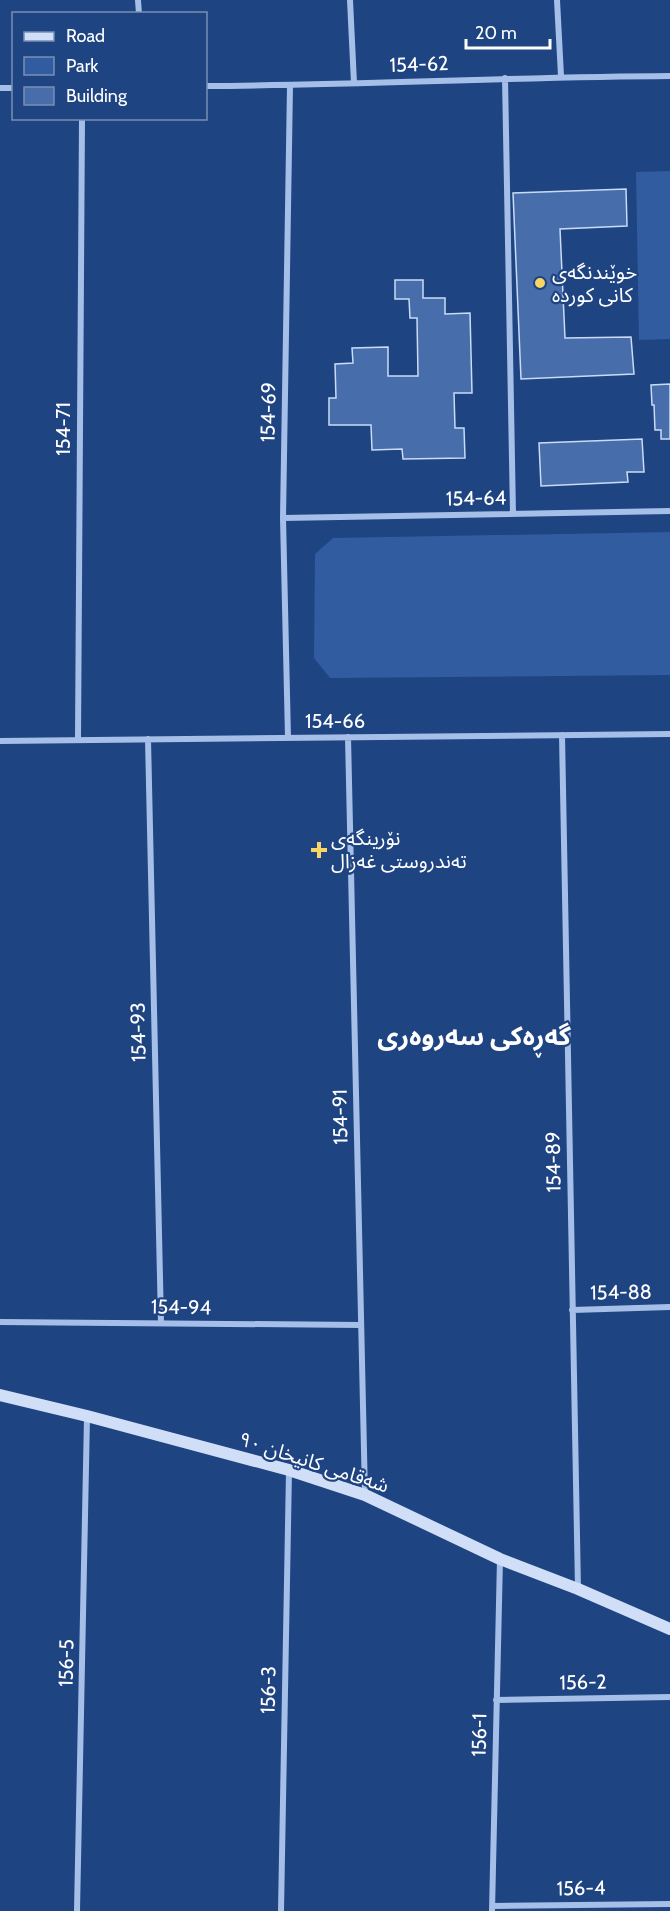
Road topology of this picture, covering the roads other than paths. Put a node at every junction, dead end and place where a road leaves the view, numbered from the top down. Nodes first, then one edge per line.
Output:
1 (350, 0) edge
2 (557, 0) edge
3 (561, 76) junction
4 (670, 76) edge
5 (505, 78) junction
6 (354, 82) junction
7 (207, 86) edge
8 (290, 86) junction
9 (82, 120) edge
10 (670, 511) edge
11 (513, 514) junction
12 (283, 518) junction
13 (670, 734) edge
14 (562, 735) junction
15 (348, 737) junction
16 (288, 738) junction
17 (148, 739) junction
18 (78, 740) junction
19 (0, 741) edge
20 (670, 1307) edge
21 (572, 1310) junction
22 (0, 1322) edge
23 (161, 1323) junction
24 (361, 1325) junction
25 (0, 1395) edge
26 (87, 1416) junction
27 (289, 1470) junction
28 (365, 1495) junction
29 (500, 1559) junction
30 (578, 1589) junction
31 (670, 1629) edge
32 (670, 1697) edge
33 (496, 1700) junction
34 (670, 1904) edge
35 (492, 1909) edge
36 (77, 1911) edge
37 (281, 1911) edge

1 - 6 street
2 - 3 street
3 - 4 street, 154-62
3 - 5 street, 154-62
5 - 6 street, 154-62
5 - 11 street
6 - 8 street, 154-62
7 - 8 street, 154-62
8 - 12 street, 154-69
9 - 18 street, 154-71
10 - 11 street, 154-64
11 - 12 street, 154-64
12 - 16 street, 154-69
13 - 14 street, 154-66
14 - 15 street, 154-66
14 - 21 street, 154-89
15 - 16 street, 154-66
15 - 24 street, 154-91
16 - 17 street, 154-66
17 - 18 street, 154-66
17 - 23 street, 154-93
18 - 19 street, 154-66
20 - 21 street, 154-88
21 - 30 street, 154-89
22 - 23 street, 154-94
23 - 24 street, 154-94
24 - 28 street, 154-91
25 - 26 street, شەقامی کانیخان ٩٠
26 - 27 street, شەقامی کانیخان ٩٠
26 - 36 street, 156-5
27 - 28 street, شەقامی کانیخان ٩٠
27 - 37 street, 156-3
28 - 29 street, شەقامی کانیخان ٩٠
29 - 30 street, شەقامی کانیخان ٩٠
29 - 33 street, 156-1
30 - 31 street, شەقامی کانیخان ٩٠
32 - 33 street, 156-2
33 - 35 street, 156-1
34 - 35 street, 156-4

